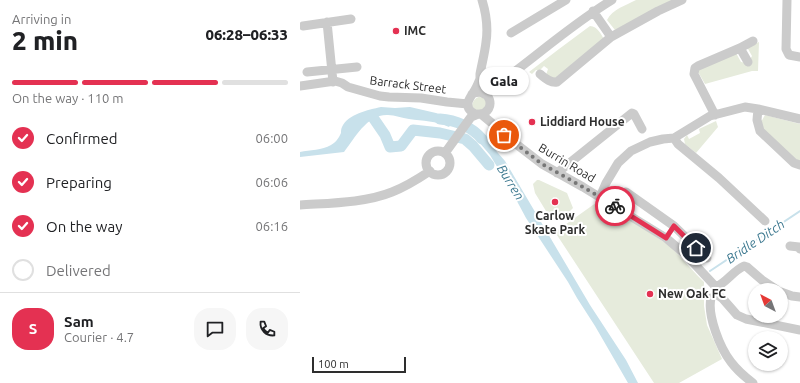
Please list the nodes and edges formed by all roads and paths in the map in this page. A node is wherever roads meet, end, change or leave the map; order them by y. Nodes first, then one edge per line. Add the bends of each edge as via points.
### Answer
1 (482, 0) edge
2 (566, 0) edge
3 (612, 0) edge
4 (682, 0) edge
5 (787, 0) edge
6 (593, 12) junction
7 (351, 19) dead end
8 (327, 22) junction
9 (303, 26) dead end
10 (511, 33) dead end
11 (611, 37) junction
12 (753, 41) dead end
13 (740, 48) junction
14 (800, 57) edge
15 (748, 62) dead end
16 (357, 67) dead end
17 (332, 69) junction
18 (307, 72) dead end
19 (540, 74) dead end
20 (480, 79) junction
21 (333, 82) junction
22 (300, 86) edge
23 (472, 94) junction
24 (486, 98) junction
25 (758, 109) junction
26 (473, 112) junction
27 (715, 115) junction
28 (800, 119) edge
29 (493, 124) junction
30 (642, 129) dead end
31 (674, 138) junction
32 (446, 151) junction
33 (800, 165) edge
34 (430, 172) junction
35 (557, 173) junction
36 (626, 192) dead end
37 (600, 197) junction
38 (300, 205) edge
39 (765, 221) dead end
40 (674, 226) junction
41 (666, 238) junction
42 (790, 246) dead end
43 (800, 249) edge
44 (707, 258) dead end
45 (766, 283) edge
46 (716, 290) junction
47 (788, 295) edge
48 (800, 297) edge
49 (800, 330) edge
50 (753, 383) edge

1 - 20 street via 486,40
2 - 10 street
3 - 6 street
4 - 11 street
5 - 14 street via 786,49 789,55
6 - 11 street
6 - 24 street via 501,82
7 - 8 street
8 - 9 street
8 - 17 street
11 - 19 street via 557,82 550,81
12 - 13 street
13 - 15 street
13 - 27 street via 695,68 694,74
16 - 17 street
17 - 18 street
17 - 21 street
20 - 23 street
20 - 24 street
21 - 22 street, Barrack Street
21 - 26 street, Barrack Street via 380,96 447,102
23 - 24 street via 479,92
23 - 26 street via 468,100
24 - 26 street via 485,113
24 - 29 street
25 - 27 street via 745,107
25 - 28 street
25 - 33 street via 760,131 794,163
26 - 29 street, Burrin Road
26 - 32 street
27 - 31 street
29 - 35 street, Burrin Road
30 - 35 street via 632,113
31 - 37 street via 650,142 631,151 618,164
31 - 39 street
32 - 34 street via 434,152 428,157 426,165
32 - 34 street via 450,162 448,170 440,175
34 - 38 street via 377,197
35 - 37 street, Burrin Road
36 - 40 street
37 - 41 street, Burrin Road
40 - 41 street
40 - 44 street
41 - 46 street, Burrin Road via 686,255
42 - 43 street
45 - 46 street via 744,266
46 - 49 street via 737,315 746,320
46 - 50 street, Burrin Road via 710,309 719,340 738,370
47 - 48 street

